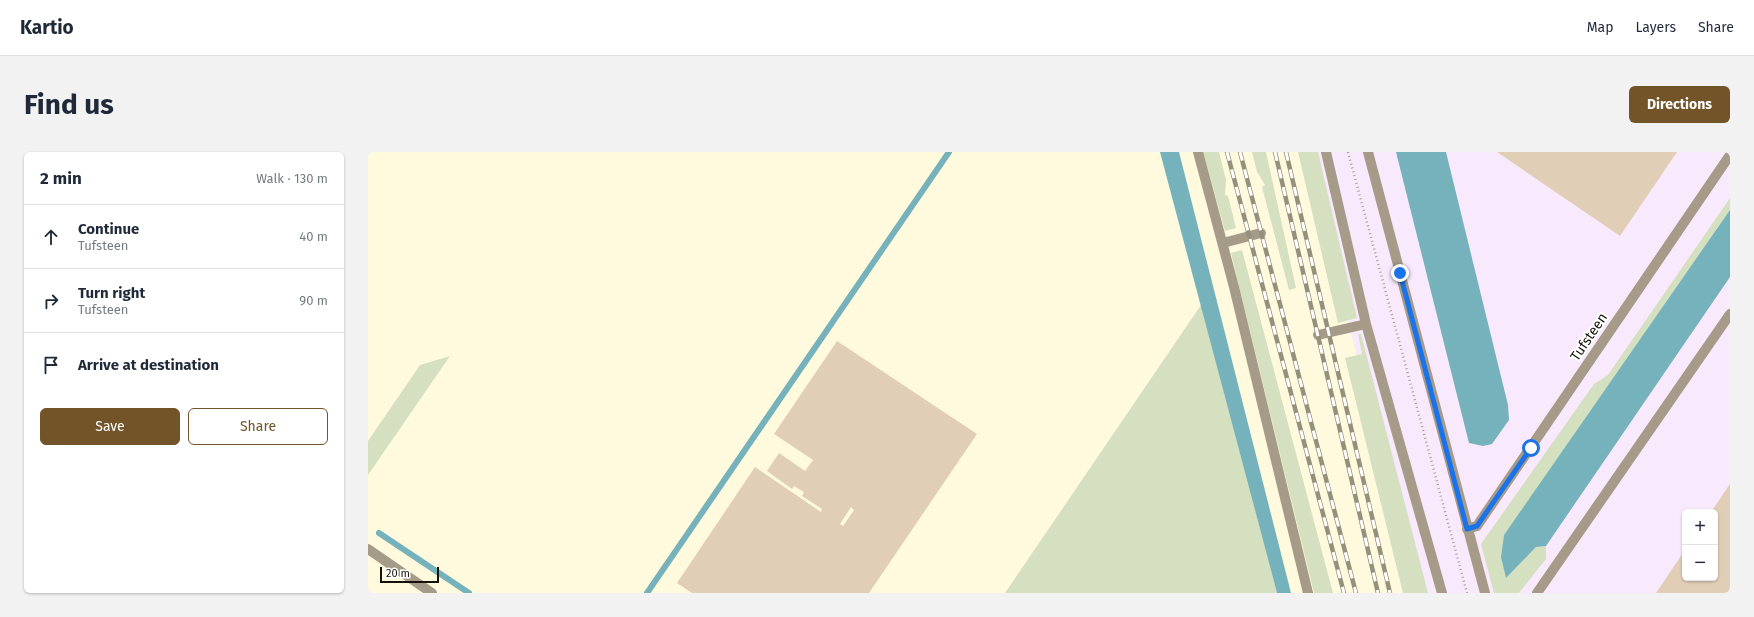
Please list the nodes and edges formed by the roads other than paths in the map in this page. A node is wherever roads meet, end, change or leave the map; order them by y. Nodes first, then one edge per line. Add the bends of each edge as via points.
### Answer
1 (1198, 152) edge
2 (1335, 152) edge
3 (1368, 152) edge
4 (1730, 155) edge
5 (1327, 156) edge
6 (1261, 234) dead end
7 (1223, 243) junction
8 (1730, 314) edge
9 (1366, 324) junction
10 (1318, 335) dead end
11 (1467, 529) junction
12 (368, 549) edge
13 (432, 593) edge
14 (1308, 593) edge
15 (1442, 593) edge
16 (1485, 593) edge
17 (1536, 593) edge

1 - 7 street
2 - 5 street
3 - 11 street
4 - 11 street, Tufsteen via 1477,526
5 - 9 street
6 - 7 street
7 - 14 street
8 - 17 street
9 - 10 street
9 - 15 street
11 - 16 street
12 - 13 street

